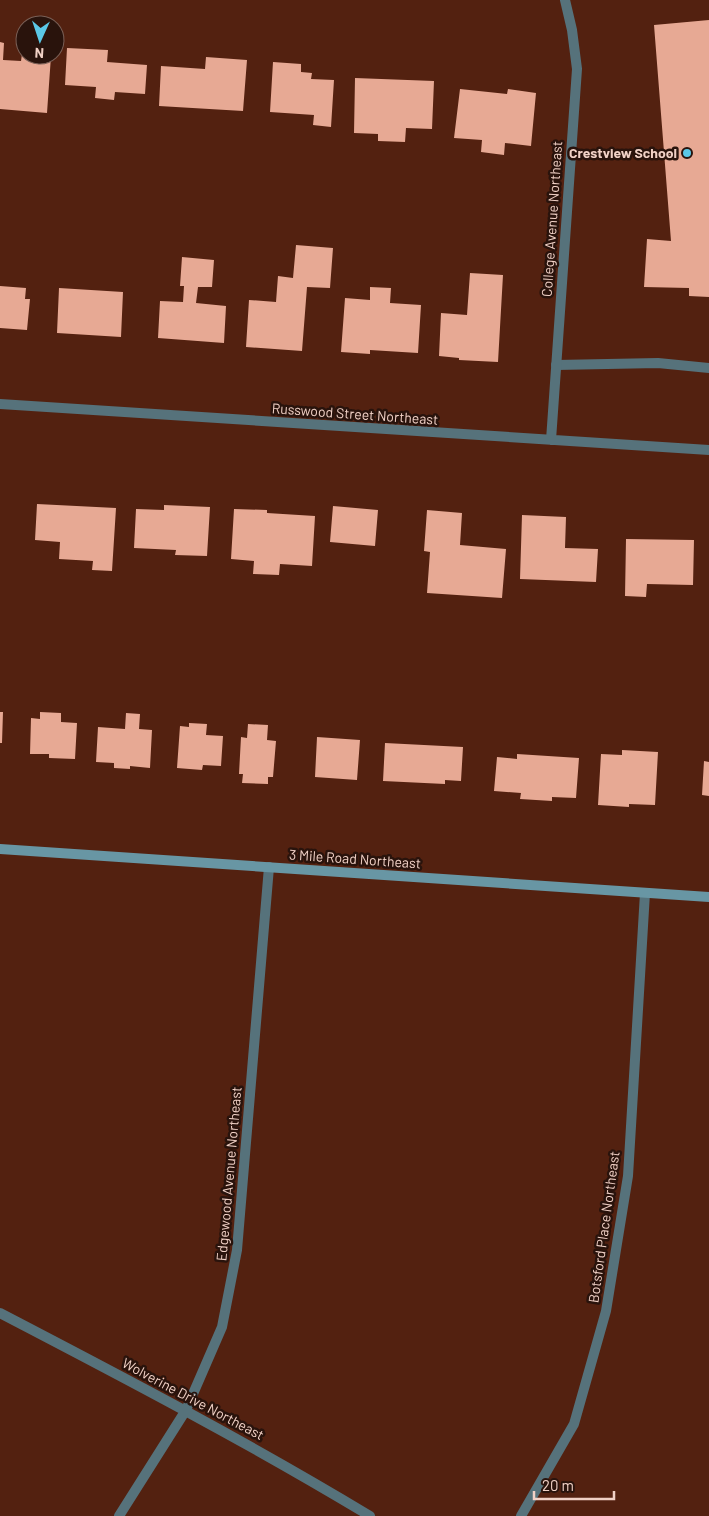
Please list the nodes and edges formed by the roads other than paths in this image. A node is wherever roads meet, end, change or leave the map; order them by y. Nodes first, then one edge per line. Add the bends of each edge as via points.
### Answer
1 (565, 0) edge
2 (556, 365) junction
3 (709, 368) edge
4 (0, 404) edge
5 (551, 440) junction
6 (709, 450) edge
7 (0, 849) edge
8 (269, 867) junction
9 (645, 893) junction
10 (709, 897) edge
11 (0, 1313) edge
12 (186, 1410) junction
13 (120, 1516) edge
14 (370, 1516) edge
15 (521, 1516) edge

1 - 2 street, College Avenue Northeast via 577,69
2 - 3 street via 658,364
2 - 5 street, College Avenue Northeast
4 - 5 street, Russwood Street Northeast
5 - 6 street, Russwood Street Northeast
7 - 8 main road, 3 Mile Road Northeast
8 - 9 main road, 3 Mile Road Northeast
8 - 12 street, Edgewood Avenue Northeast via 237,1250 222,1327
9 - 10 main road, 3 Mile Road Northeast
9 - 15 street, Botsford Place Northeast via 628,1176 606,1310 574,1424
11 - 12 street, Wolverine Drive Northeast
12 - 13 street, Edgewood Avenue Northeast
12 - 14 street, Wolverine Drive Northeast

